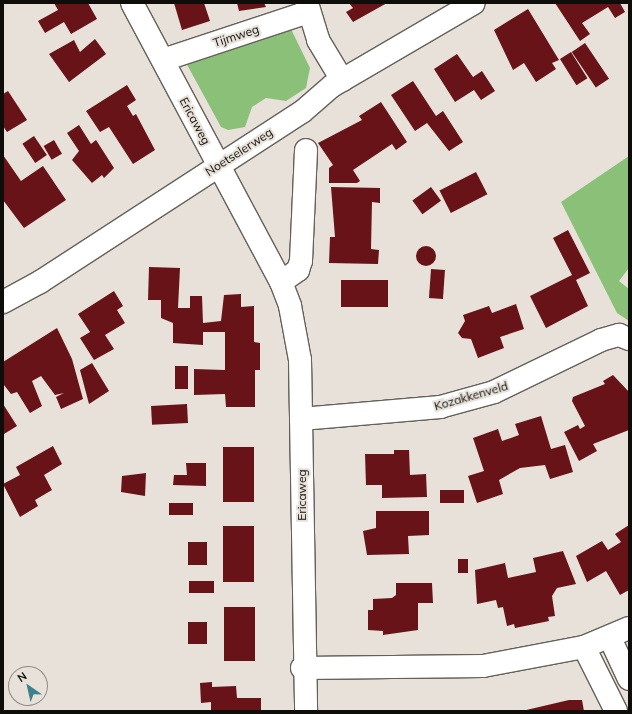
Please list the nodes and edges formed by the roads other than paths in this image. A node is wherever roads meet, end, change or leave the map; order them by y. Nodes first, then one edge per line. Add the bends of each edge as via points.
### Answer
1 (132, 3) edge
2 (474, 3) edge
3 (308, 8) edge
4 (163, 60) junction
5 (342, 80) junction
6 (306, 150) dead end
7 (219, 165) junction
8 (281, 282) junction
9 (3, 302) edge
10 (629, 339) edge
11 (301, 419) junction
12 (629, 628) edge
13 (610, 638) junction
14 (584, 647) junction
15 (302, 668) junction
16 (629, 679) edge
17 (306, 711) edge
18 (616, 711) edge

1 - 4 street, Ericaweg
2 - 5 street, Noetselerweg
3 - 4 street, Tijmweg
3 - 5 street via 318,40
4 - 7 street, Ericaweg
5 - 7 street, Noetselerweg via 302,112
6 - 8 street via 301,262 298,270
7 - 8 street, Ericaweg
7 - 9 street, Noetselerweg via 40,282
8 - 11 street, Ericaweg via 296,333
10 - 11 street, Kozakkenveld via 619,335 601,340 494,392 440,407
11 - 15 street, Ericaweg
12 - 13 street
13 - 14 street
13 - 16 street
14 - 15 street via 483,666
14 - 18 street
15 - 17 street, Ericaweg

